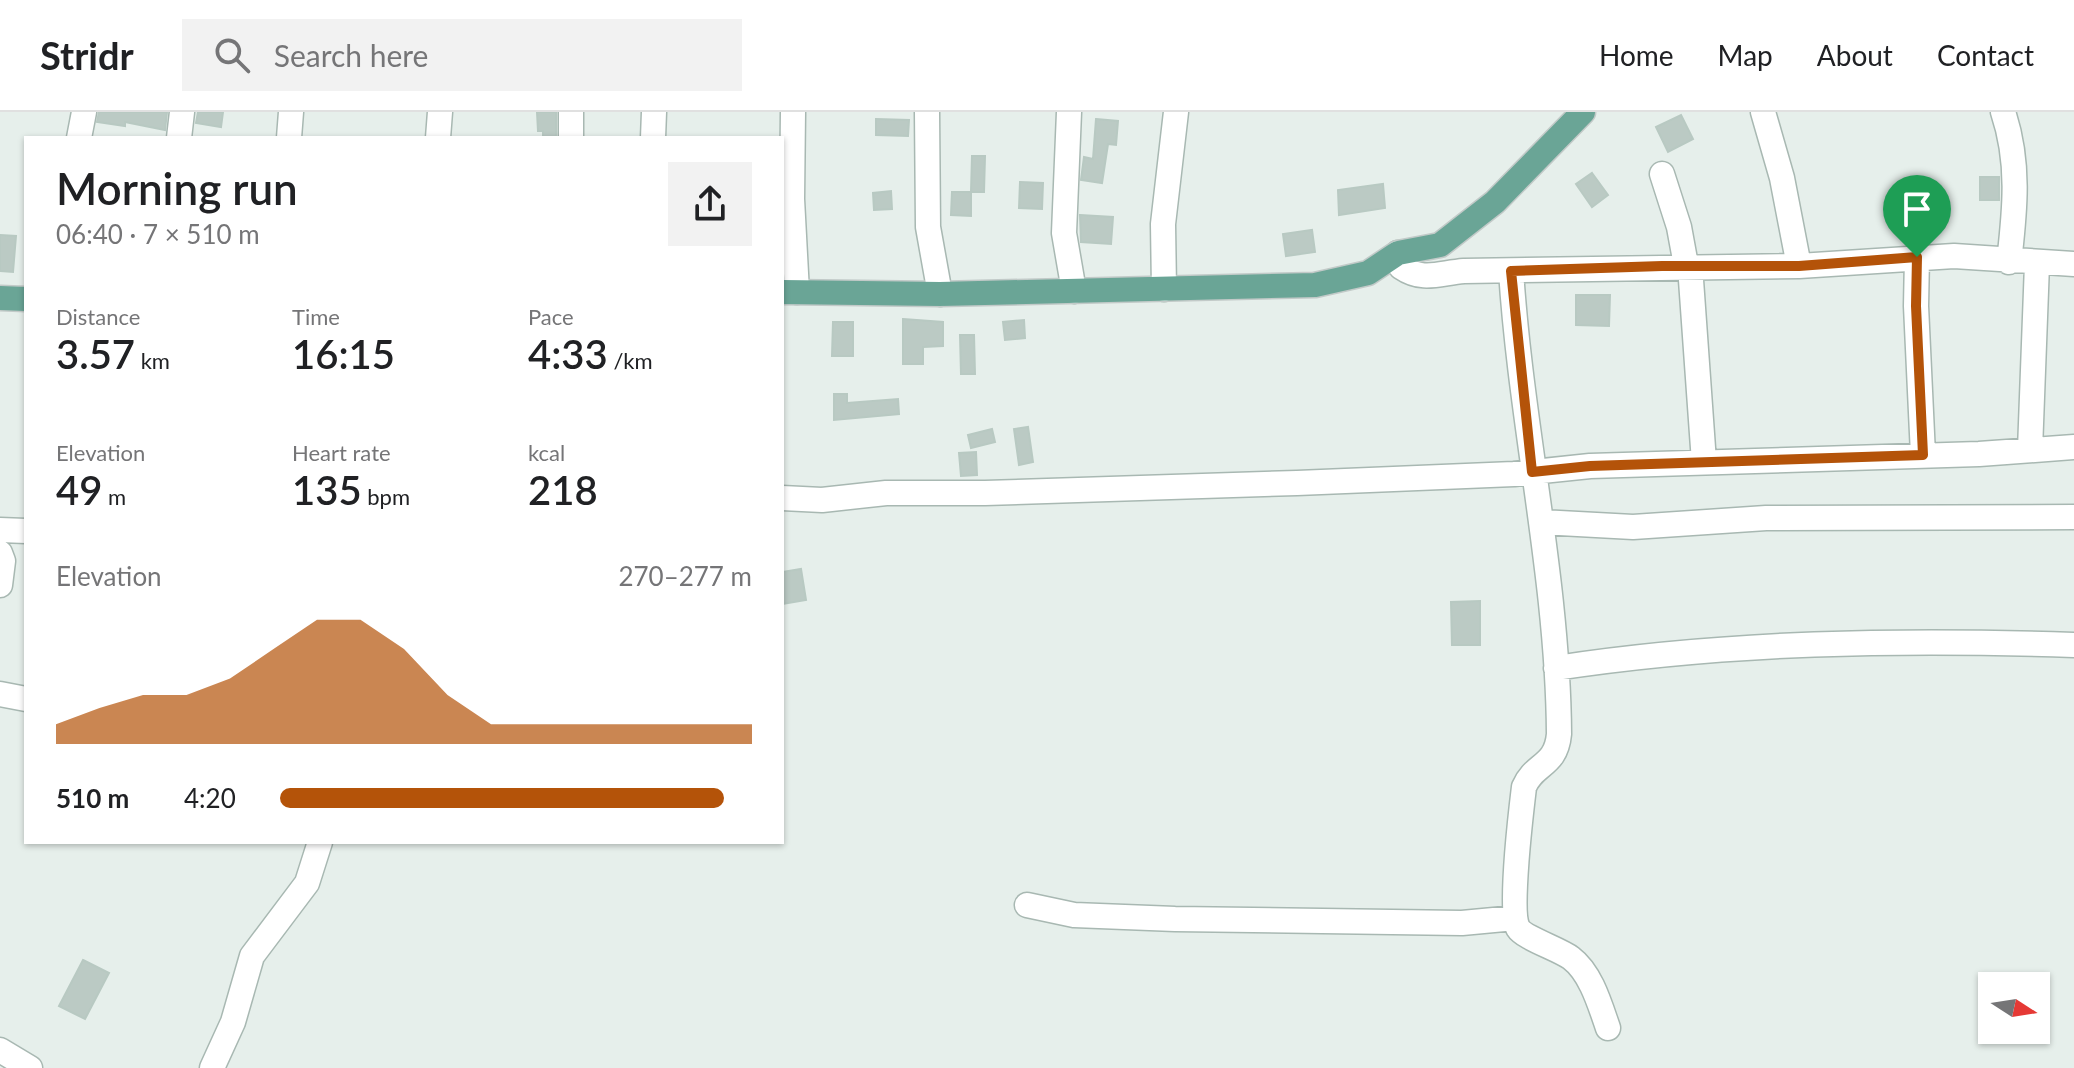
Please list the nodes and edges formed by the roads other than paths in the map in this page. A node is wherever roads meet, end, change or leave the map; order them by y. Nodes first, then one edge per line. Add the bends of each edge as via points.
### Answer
1 (84, 112) edge
2 (182, 112) edge
3 (291, 112) edge
4 (440, 112) edge
5 (571, 112) edge
6 (654, 112) edge
7 (793, 112) edge
8 (927, 112) edge
9 (1069, 112) edge
10 (1176, 112) edge
11 (1583, 112) edge
12 (1763, 112) edge
13 (2003, 112) edge
14 (79, 136) edge
15 (179, 136) edge
16 (289, 136) edge
17 (438, 136) edge
18 (571, 136) edge
19 (653, 136) edge
20 (1662, 174) dead end
21 (1398, 253) junction
22 (1917, 257) junction
23 (2009, 262) junction
24 (2037, 264) junction
25 (2074, 264) edge
26 (1690, 266) junction
27 (1799, 266) junction
28 (1511, 271) junction
29 (1164, 289) junction
30 (1074, 291) junction
31 (790, 292) edge
32 (940, 294) junction
33 (0, 298) edge
34 (24, 299) edge
35 (2074, 447) edge
36 (2030, 450) junction
37 (1923, 455) junction
38 (1704, 462) junction
39 (1532, 472) junction
40 (784, 498) edge
41 (2074, 517) edge
42 (1541, 522) junction
43 (0, 530) edge
44 (24, 531) edge
45 (0, 553) edge
46 (0, 585) edge
47 (2074, 645) edge
48 (1556, 668) junction
49 (0, 694) edge
50 (24, 699) edge
51 (319, 844) edge
52 (1027, 905) dead end
53 (1515, 918) junction
54 (1608, 1028) dead end
55 (0, 1050) edge
56 (30, 1068) edge
57 (212, 1068) edge

1 - 14 street
2 - 15 street
3 - 16 street
4 - 17 street
5 - 18 street
6 - 19 street
7 - 31 street
8 - 32 street via 928,227
9 - 30 street via 1064,233
10 - 29 street via 1163,224
11 - 21 main road via 1495,202 1440,245
12 - 27 street
13 - 23 street via 2016,184
20 - 26 street
21 - 28 street via 1401,267 1413,276
21 - 29 main road via 1368,273 1315,285
22 - 23 street
22 - 27 street
22 - 37 street
23 - 24 street
24 - 25 street
24 - 36 street
26 - 27 street
26 - 28 street
26 - 38 street
28 - 39 street
29 - 30 main road
30 - 32 main road
31 - 32 main road
33 - 34 main road
35 - 36 street
36 - 37 street
37 - 38 street
38 - 39 street
39 - 40 street
39 - 42 street
41 - 42 street via 1766,518 1633,527
42 - 48 street
43 - 44 street
45 - 46 street
47 - 48 street via 1971,641 1765,647
48 - 53 street via 1558,744 1550,762 1524,787
49 - 50 street
51 - 57 street via 307,883 252,956 233,1022
52 - 53 street via 1074,915 1175,919 1462,923
53 - 54 street via 1522,933 1575,961
55 - 56 street

